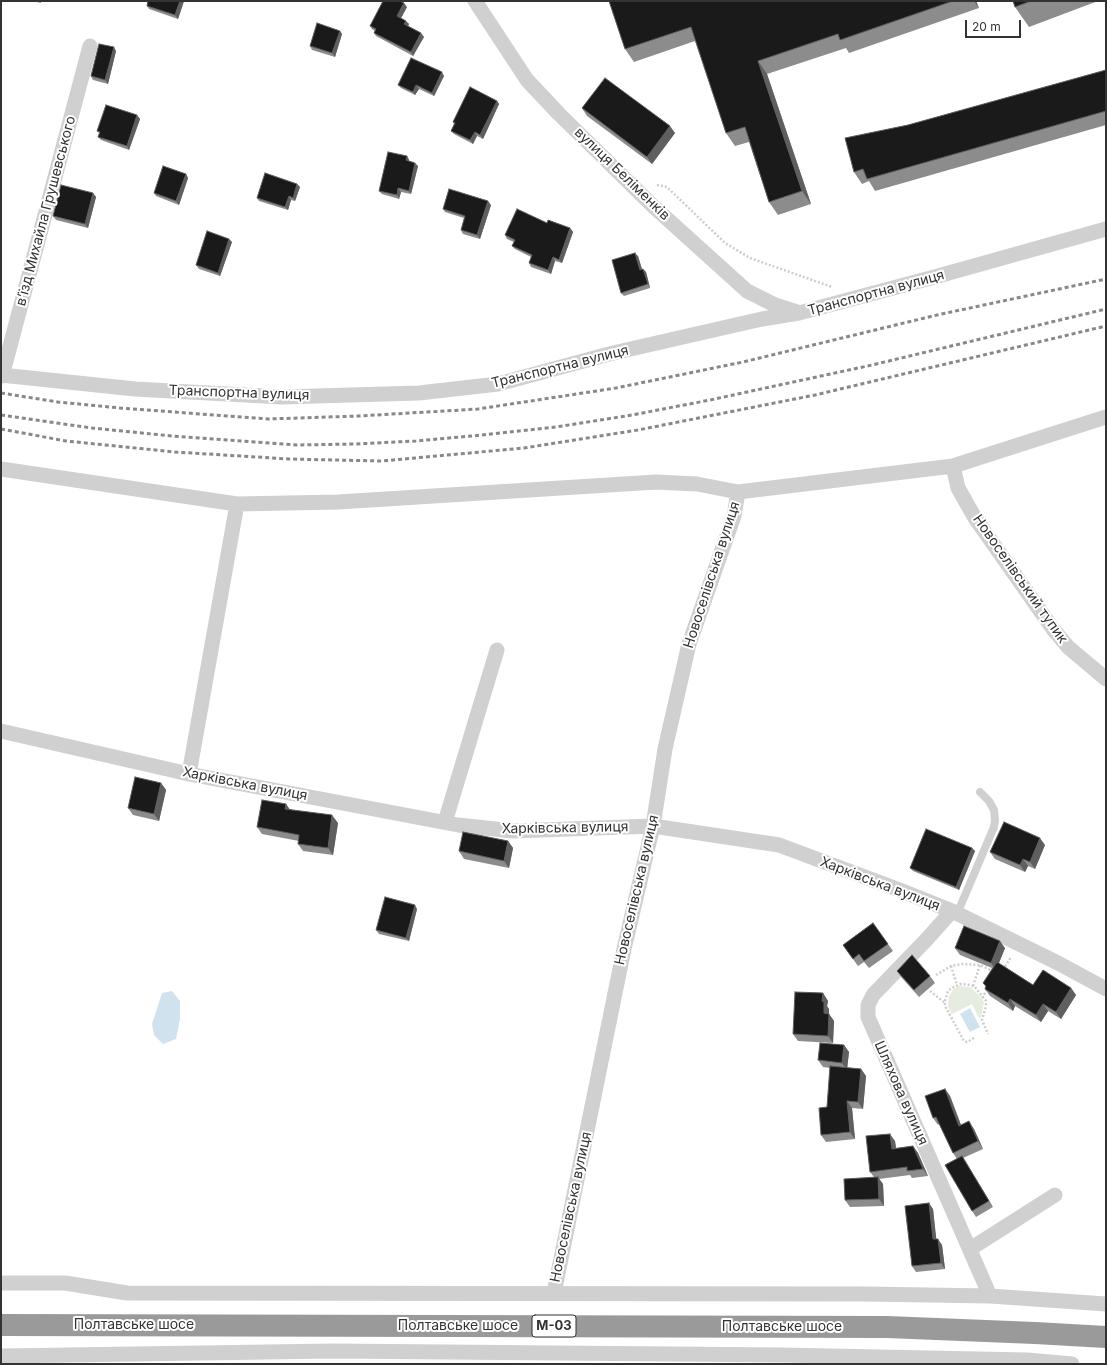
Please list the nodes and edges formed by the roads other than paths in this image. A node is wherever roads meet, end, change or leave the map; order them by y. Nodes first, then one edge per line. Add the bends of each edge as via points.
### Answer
1 (475, 1) edge
2 (90, 46) dead end
3 (1106, 229) edge
4 (799, 313) junction
5 (2, 375) edge
6 (1106, 417) edge
7 (953, 466) junction
8 (1, 469) edge
9 (738, 492) junction
10 (237, 504) junction
11 (497, 650) dead end
12 (1106, 679) edge
13 (1, 731) edge
14 (189, 774) junction
15 (980, 792) dead end
16 (445, 822) junction
17 (653, 826) junction
18 (955, 913) junction
19 (1106, 990) edge
20 (1055, 1195) dead end
21 (970, 1249) junction
22 (1, 1284) edge
23 (554, 1293) junction
24 (990, 1296) junction
25 (1106, 1304) edge
26 (1, 1325) edge
27 (1106, 1337) edge
28 (1, 1356) edge
29 (90, 1359) edge
30 (784, 1360) edge
31 (1028, 1362) edge
32 (1072, 1364) edge

1 - 4 street, вулиця Беліменків via 527,80 558,114 654,207 747,291
2 - 5 street, в’їзд Михайла Грушевського
3 - 4 street, Транспортна вулиця
4 - 5 street, Транспортна вулиця via 613,353 498,384 419,393 282,397 135,389
6 - 7 street
7 - 9 street
7 - 12 street, Новоселівський тупик via 958,488 975,518 1053,630 1068,647
8 - 10 street
9 - 10 street via 697,484 656,482 338,502
9 - 17 street, Новоселівська вулиця via 734,516 689,644 665,749
10 - 14 street
11 - 16 street
13 - 14 street, Харківська вулиця
14 - 16 street, Харківська вулиця
15 - 18 lane via 994,810 994,827
16 - 17 street, Харківська вулиця via 513,831
17 - 18 street, Харківська вулиця via 779,845
17 - 23 street, Новоселівська вулиця via 624,949
18 - 19 street, Харківська вулиця via 1058,963
18 - 21 street, Шляхова вулиця via 873,995 868,1011 870,1022
20 - 21 street
21 - 24 street, Шляхова вулиця
22 - 23 street via 65,1283 127,1292
23 - 24 street
24 - 25 street
26 - 27 highway, Полтавське шосе / М-03 via 879,1327
28 - 29 street
29 - 30 street via 333,1351
30 - 31 street
31 - 32 street

